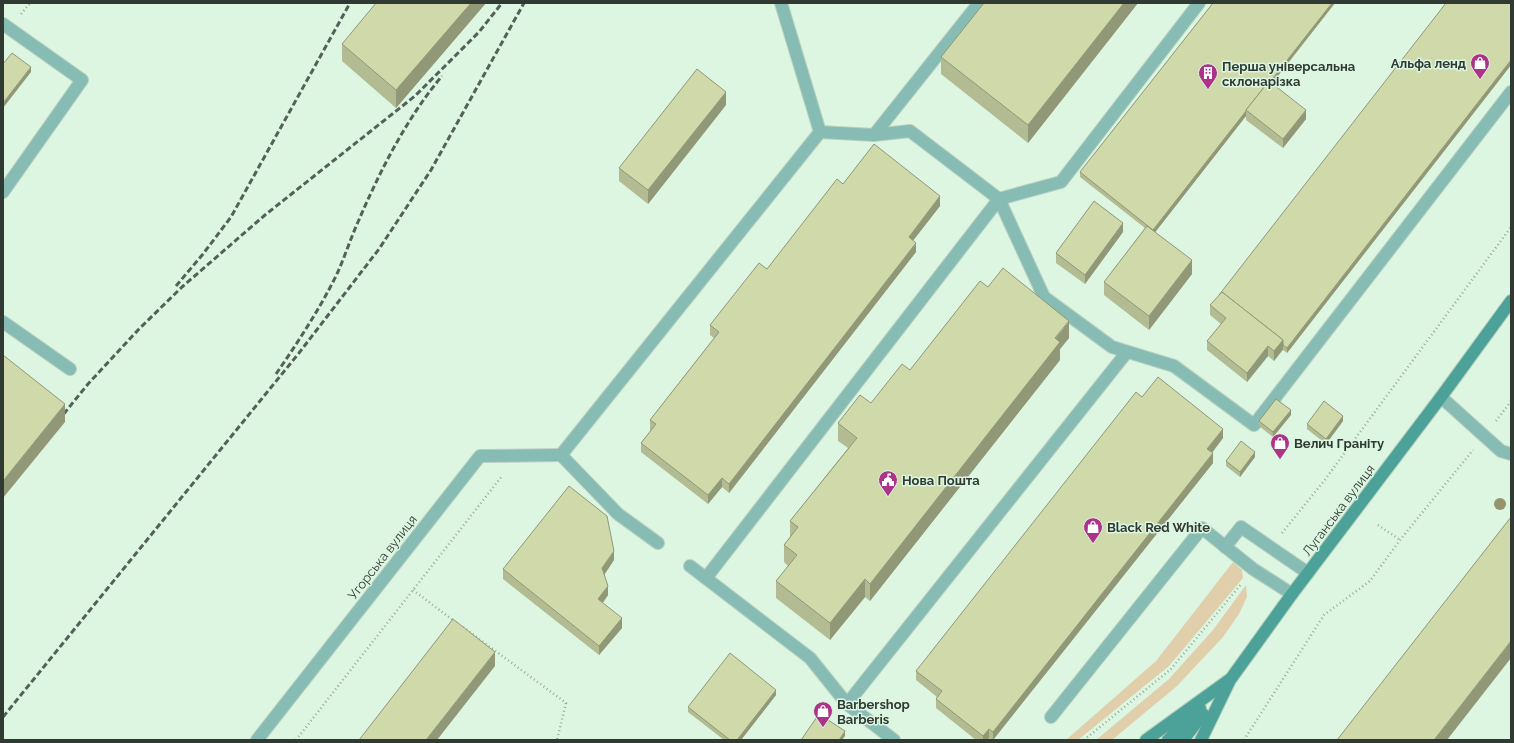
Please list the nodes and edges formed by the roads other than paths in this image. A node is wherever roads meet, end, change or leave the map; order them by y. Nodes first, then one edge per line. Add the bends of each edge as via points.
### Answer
1 (781, 3) edge
2 (979, 3) edge
3 (1199, 3) edge
4 (3, 24) edge
5 (1511, 92) edge
6 (820, 132) junction
7 (874, 135) junction
8 (3, 192) edge
9 (999, 199) junction
10 (1511, 301) edge
11 (3, 322) edge
12 (1127, 352) junction
13 (70, 369) dead end
14 (1441, 398) junction
15 (1511, 454) edge
16 (561, 455) junction
17 (658, 544) dead end
18 (1225, 546) junction
19 (690, 566) dead end
20 (1308, 572) junction
21 (706, 578) junction
22 (1292, 594) junction
23 (1230, 680) junction
24 (847, 704) junction
25 (1051, 717) dead end
26 (256, 740) edge
27 (894, 740) edge
28 (1146, 740) edge
29 (1168, 740) edge
30 (1183, 740) edge
31 (1201, 740) edge

1 - 6 street
2 - 7 street
3 - 9 street via 1061,182
4 - 8 street via 82,80
5 - 12 street via 1254,425 1174,366
6 - 7 street
6 - 16 street
7 - 9 street via 910,131
9 - 12 street via 1044,297 1112,347
9 - 21 street
10 - 14 main road, Луганська вулиця
11 - 13 street
12 - 24 street
14 - 15 street via 1501,451
14 - 20 main road, Луганська вулиця
16 - 17 street via 618,514
16 - 26 street, Угорська вулиця via 480,456
18 - 20 street via 1241,527
18 - 22 street via 1253,569
18 - 25 street via 1202,528
19 - 21 street
20 - 22 main road, Луганська вулиця
21 - 24 street via 810,658
22 - 23 main road, Луганська вулиця
23 - 28 main road, Луганська вулиця
23 - 29 main road
23 - 30 main road
23 - 31 main road, Луганська вулиця
24 - 27 street

